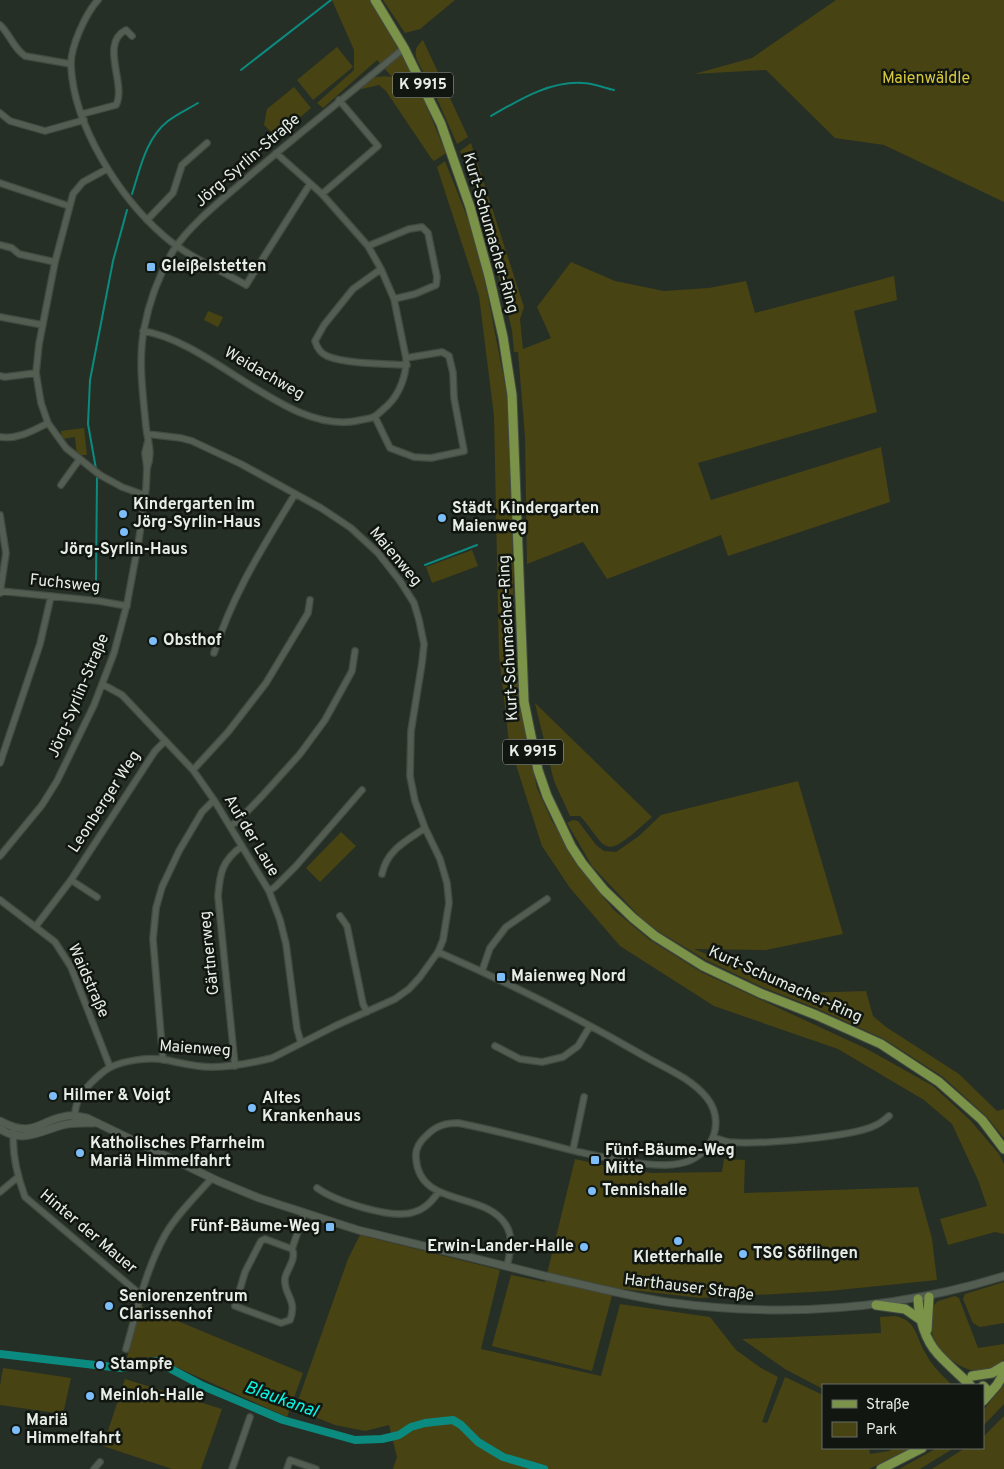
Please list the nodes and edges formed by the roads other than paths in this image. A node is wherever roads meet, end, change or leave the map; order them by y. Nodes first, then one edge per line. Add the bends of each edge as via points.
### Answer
1 (98, 0) edge
2 (375, 0) edge
3 (2, 29) edge
4 (132, 36) dead end
5 (404, 48) junction
6 (71, 64) junction
7 (339, 100) junction
8 (0, 113) edge
9 (83, 117) junction
10 (207, 143) dead end
11 (276, 153) junction
12 (107, 169) junction
13 (0, 183) edge
14 (310, 184) junction
15 (322, 194) junction
16 (69, 206) junction
17 (147, 220) junction
18 (0, 245) edge
19 (177, 246) junction
20 (368, 246) junction
21 (55, 262) junction
22 (381, 269) junction
23 (394, 299) junction
24 (0, 317) edge
25 (43, 325) junction
26 (143, 331) junction
27 (406, 358) junction
28 (407, 366) junction
29 (36, 373) junction
30 (0, 376) edge
31 (375, 417) junction
32 (48, 424) junction
33 (0, 437) edge
34 (148, 437) junction
35 (79, 460) junction
36 (61, 485) dead end
37 (295, 494) junction
38 (144, 495) junction
39 (0, 515) edge
40 (0, 592) edge
41 (52, 596) junction
42 (310, 600) dead end
43 (127, 606) junction
44 (355, 651) dead end
45 (214, 652) dead end
46 (102, 684) junction
47 (165, 741) junction
48 (0, 763) edge
49 (193, 770) junction
50 (362, 790) dead end
51 (214, 800) junction
52 (230, 826) junction
53 (425, 828) junction
54 (242, 846) junction
55 (0, 856) edge
56 (382, 874) dead end
57 (71, 880) junction
58 (269, 891) junction
59 (97, 897) dead end
60 (547, 899) dead end
61 (0, 900) edge
62 (340, 916) dead end
63 (36, 926) junction
64 (438, 952) junction
65 (482, 971) junction
66 (367, 1012) junction
67 (590, 1026) junction
68 (301, 1043) junction
69 (496, 1046) dead end
70 (163, 1060) junction
71 (235, 1066) junction
72 (110, 1067) junction
73 (584, 1098) dead end
74 (889, 1116) dead end
75 (75, 1119) junction
76 (0, 1121) edge
77 (0, 1129) edge
78 (14, 1132) junction
79 (714, 1138) junction
80 (1004, 1149) edge
81 (573, 1150) junction
82 (18, 1177) junction
83 (212, 1178) junction
84 (317, 1188) dead end
85 (0, 1192) edge
86 (438, 1193) junction
87 (304, 1213) junction
88 (292, 1248) junction
89 (507, 1266) junction
90 (1004, 1276) edge
91 (141, 1294) junction
92 (929, 1297) junction
93 (918, 1299) junction
94 (876, 1305) junction
95 (921, 1320) junction
96 (928, 1335) junction
97 (126, 1349) dead end
98 (1004, 1366) edge
99 (1004, 1373) edge
100 (971, 1381) edge
101 (984, 1388) edge
102 (990, 1393) junction
103 (984, 1399) edge
104 (250, 1417) dead end
105 (920, 1449) edge
106 (100, 1462) dead end
107 (94, 1469) edge
108 (232, 1469) edge
109 (287, 1469) edge
110 (316, 1469) edge
111 (881, 1469) edge

1 - 6 street via 82,27
2 - 5 main road, Kurt-Schumacher-Ring / K 9915
3 - 6 street via 25,56
4 - 9 street via 126,30 120,33 115,44 119,98 116,105
5 - 7 street, Jörg-Syrlin-Straße
5 - 80 main road, Kurt-Schumacher-Ring / K 9915 via 442,124 458,170 487,268 503,337 512,395 524,702 538,770 571,846 604,890 654,936 704,966 760,993 882,1044 939,1082 982,1120
6 - 9 street
7 - 11 street, Jörg-Syrlin-Straße
7 - 15 street via 378,146
8 - 9 street via 10,122 45,131
9 - 12 street
10 - 17 street via 182,165 173,193
11 - 14 street
11 - 19 street, Jörg-Syrlin-Straße via 213,208
12 - 16 street via 77,188
12 - 17 street
13 - 16 street
14 - 15 street
14 - 19 street via 246,285
15 - 20 street
16 - 21 street
17 - 19 street
18 - 21 street via 19,254
19 - 26 street, Jörg-Syrlin-Straße via 158,281
20 - 22 street
20 - 23 street via 409,229 422,227 428,233 436,285
21 - 25 street
22 - 23 street
22 - 28 street via 353,289 315,341 318,350 326,356
23 - 27 street
24 - 25 street
25 - 29 street
26 - 31 street, Weidachweg via 169,338 286,406 324,421 350,423
26 - 34 street, Jörg-Syrlin-Straße via 142,378
27 - 28 street
27 - 31 street via 442,352 449,356 464,451 431,458 414,457 390,448
28 - 31 street via 392,401
29 - 30 street
29 - 32 street
32 - 33 street via 8,438
32 - 35 street
34 - 37 street, Maienweg via 192,440
34 - 38 street, Jörg-Syrlin-Straße
35 - 36 street
35 - 38 street via 122,487
37 - 45 street via 245,576
37 - 53 street, Maienweg via 321,508 365,540 414,603 424,644 411,731 410,776
38 - 43 street, Jörg-Syrlin-Straße
39 - 40 street via 6,553
40 - 41 street, Fuchsweg
41 - 43 street, Fuchsweg
41 - 48 street via 40,644
42 - 49 street via 308,613 266,683
43 - 46 street, Jörg-Syrlin-Straße
44 - 52 street via 352,671 325,720 300,754 238,822
46 - 47 street, Auf der Laue via 122,694
46 - 55 street, Jörg-Syrlin-Straße via 57,781 42,805
47 - 49 street, Auf der Laue
47 - 57 street, Leonberger Weg
49 - 51 street, Auf der Laue
50 - 58 street via 296,866
51 - 52 street, Auf der Laue
51 - 70 street via 202,812 179,851 156,908 153,939
52 - 54 street, Auf der Laue
53 - 56 street via 396,848 388,857
53 - 64 street, Maienweg via 447,883 449,903
54 - 58 street, Auf der Laue
54 - 71 street, Gärtnerweg via 225,862 218,896
57 - 59 street
57 - 63 street, Leonberger Weg
58 - 68 street, Auf der Laue via 286,944
60 - 65 street via 506,927 490,948
61 - 63 street, Waidstraße
62 - 66 street via 347,926
63 - 72 street, Waidstraße via 55,942 65,956
64 - 65 street
64 - 66 street, Maienweg via 409,989
65 - 67 street
66 - 68 street, Maienweg
67 - 69 street via 570,1053 542,1062 520,1059
67 - 79 street via 698,1089 715,1113
68 - 71 street, Maienweg via 272,1058
70 - 71 street, Maienweg via 192,1066
70 - 72 street, Maienweg via 133,1061
72 - 75 street, Maienweg via 82,1092 76,1103
73 - 81 street
74 - 79 street via 876,1126 855,1132 811,1138 747,1143
75 - 78 street via 66,1116
75 - 83 street, Harthauser Straße via 87,1118
76 - 78 street
77 - 78 street
78 - 82 street, Hinter der Mauer
79 - 81 street via 700,1156 677,1164 640,1163
81 - 86 street via 458,1123 441,1125 424,1137 416,1154 420,1175
82 - 85 street
82 - 91 street, Hinter der Mauer via 25,1197
83 - 87 street, Harthauser Straße
83 - 91 street via 165,1236
84 - 86 street via 327,1195 367,1209 401,1213 422,1209
86 - 89 street via 488,1209 502,1221 511,1241
87 - 88 street
87 - 89 street, Harthauser Straße via 358,1230
88 - 88 street via 265,1239 260,1241 245,1272 235,1306 281,1323 290,1320 294,1306 285,1279 294,1255
89 - 94 street, Harthauser Straße via 618,1294 711,1307 794,1310
90 - 92 street, Harthauser Straße
91 - 97 street
92 - 93 street, Harthauser Straße
92 - 96 main road
93 - 94 street, Harthauser Straße
93 - 95 main road
94 - 95 main road via 905,1309
95 - 96 main road
96 - 100 main road via 938,1354
98 - 100 main road
99 - 102 main road
101 - 102 main road
102 - 103 main road
104 - 108 street
105 - 111 main road
106 - 107 street
109 - 110 street via 290,1460

